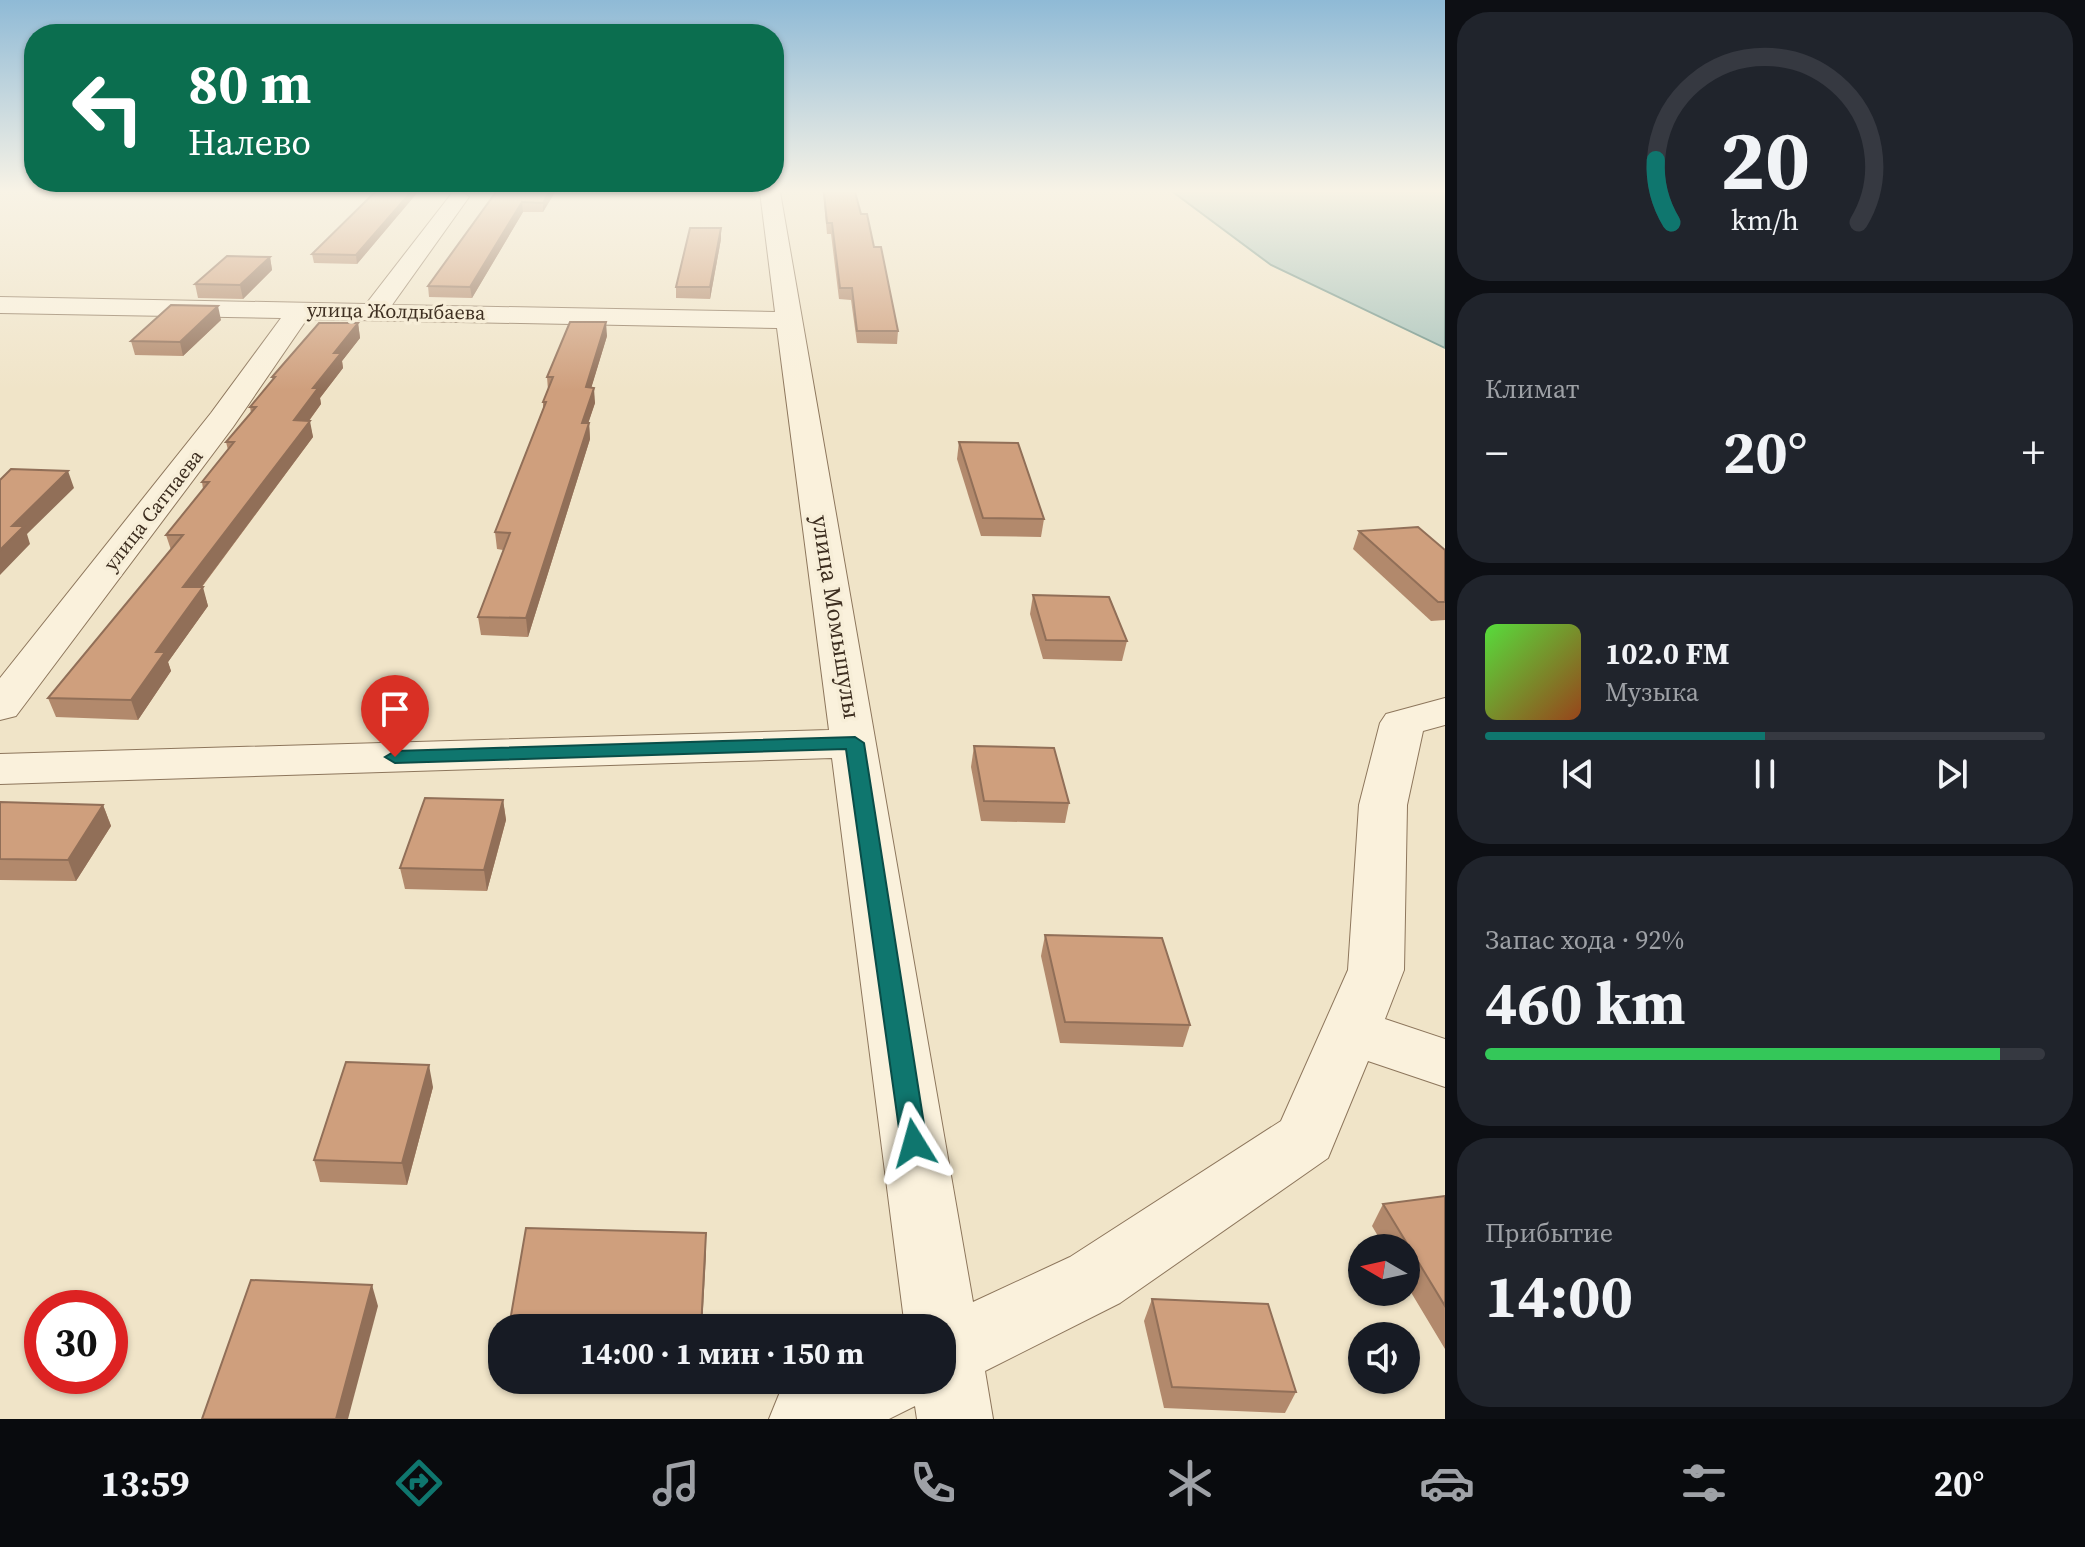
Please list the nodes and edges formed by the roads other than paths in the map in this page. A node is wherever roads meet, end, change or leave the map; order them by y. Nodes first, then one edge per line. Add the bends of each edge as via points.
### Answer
1 (413, 258) edge
2 (781, 258) edge
3 (0, 305) edge
4 (301, 309) junction
5 (374, 311) junction
6 (791, 320) junction
7 (0, 707) edge
8 (1445, 711) edge
9 (855, 743) junction
10 (0, 769) edge
11 (1350, 1031) junction
12 (1445, 1063) edge
13 (929, 1314) edge
14 (956, 1350) edge
15 (862, 1394) edge
16 (807, 1419) edge

1 - 5 street
2 - 6 street, улица Момышулы
3 - 4 street, улица Жолдыбаева
4 - 5 street, улица Жолдыбаева
4 - 7 street, улица Сатпаева
5 - 6 street, улица Жолдыбаева
6 - 9 street, улица Момышулы
8 - 11 street via 1402,723 1383,805 1376,970
9 - 10 street
9 - 13 street, улица Момышулы
11 - 12 street
11 - 14 street via 1305,1139 1095,1280
15 - 16 street

